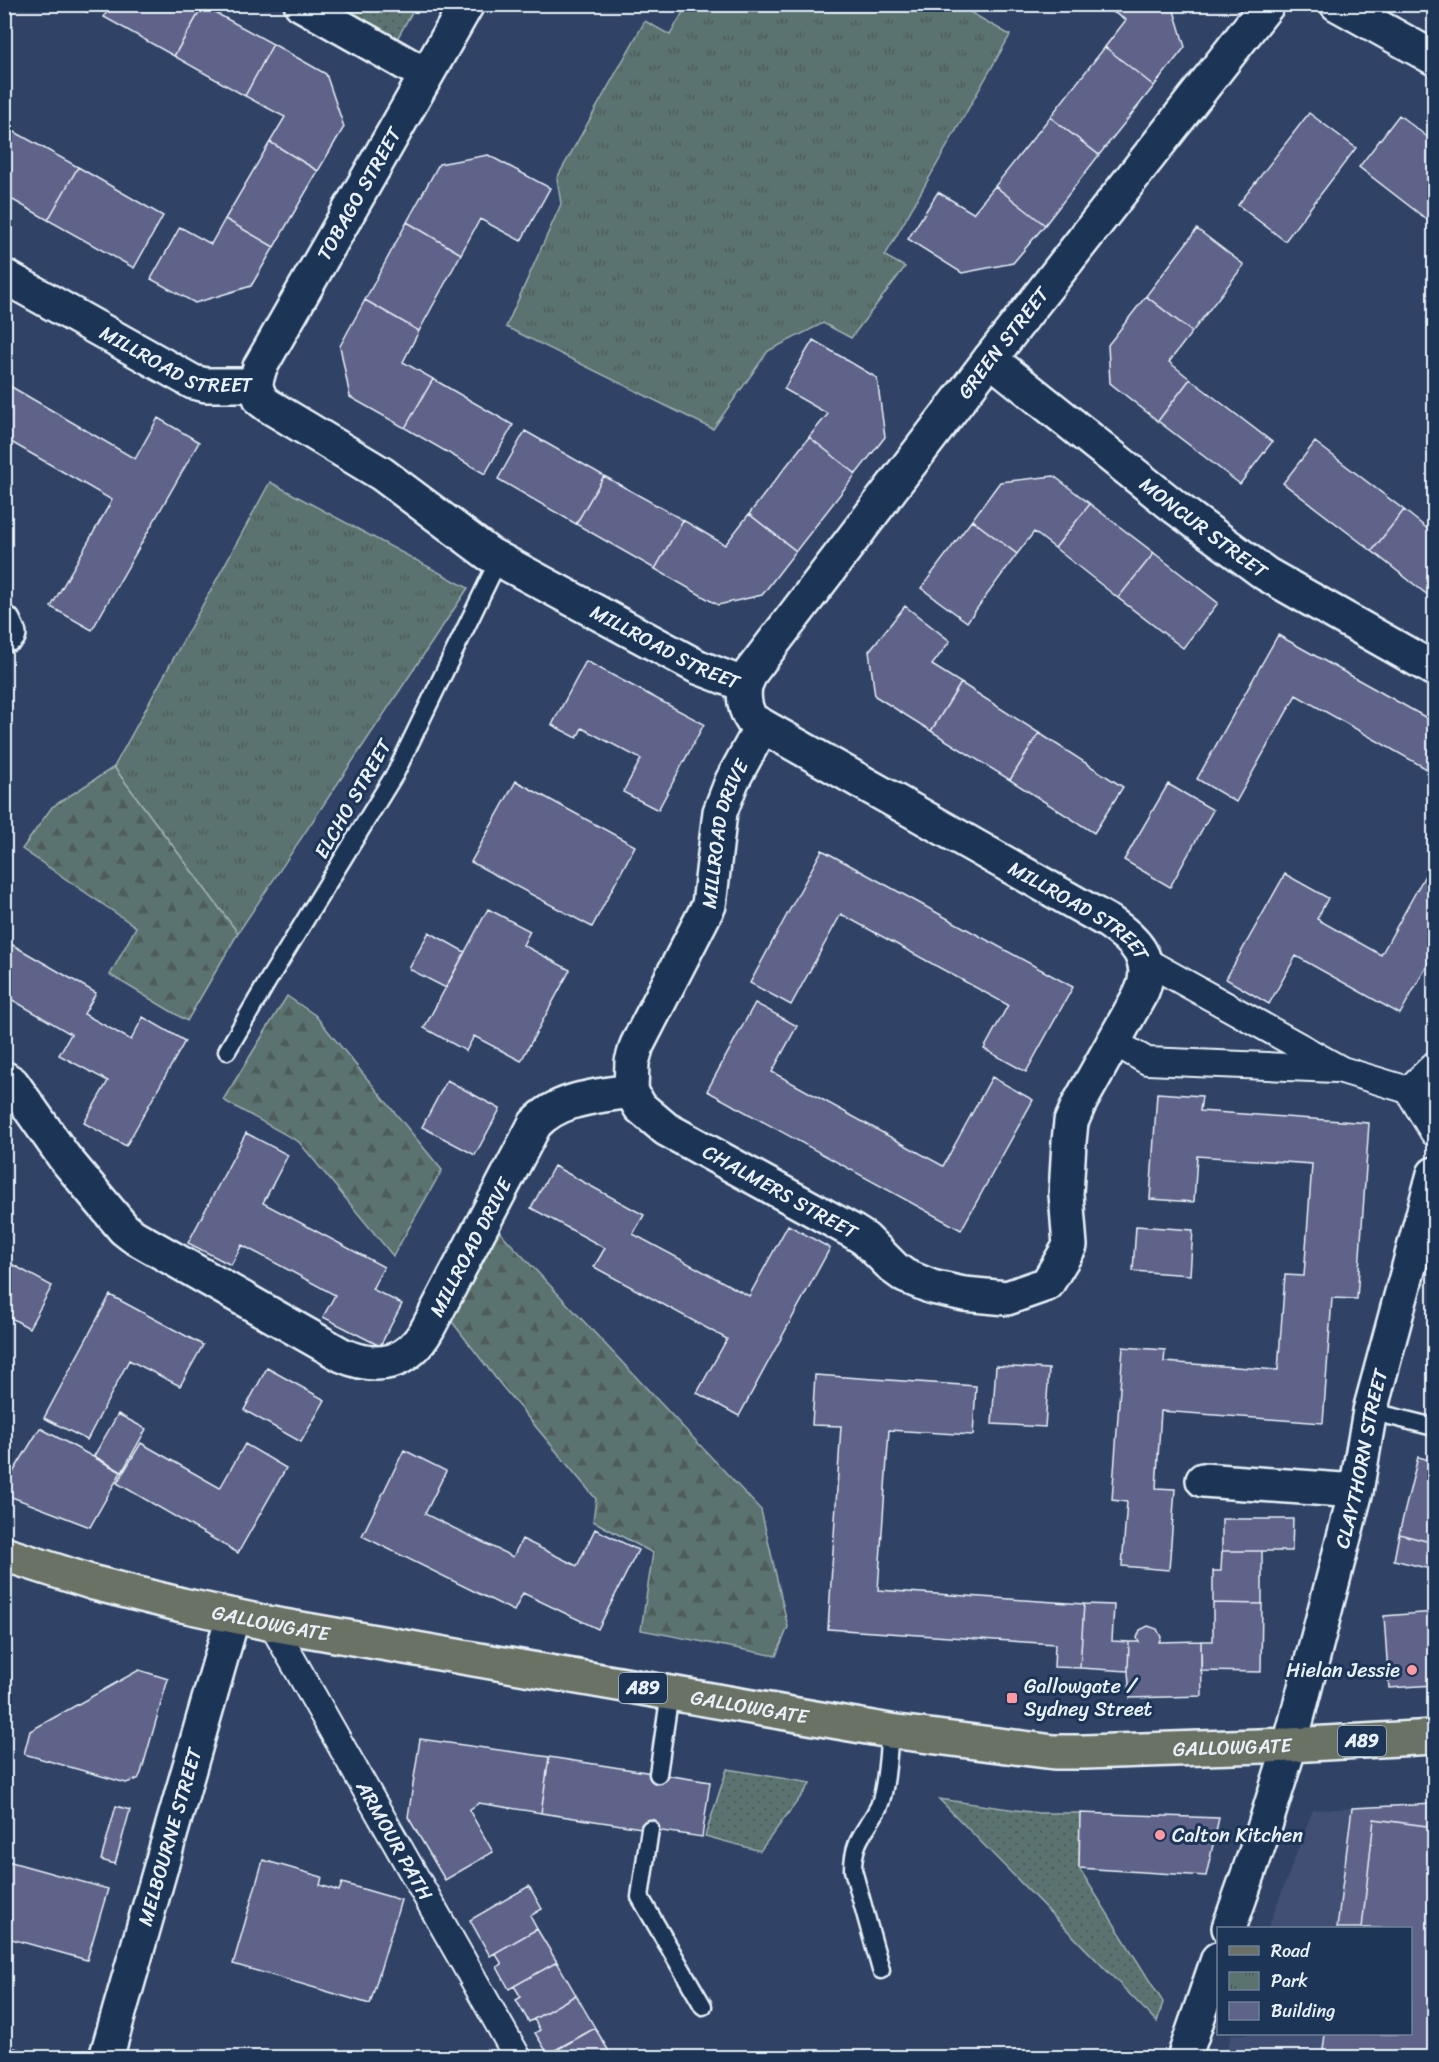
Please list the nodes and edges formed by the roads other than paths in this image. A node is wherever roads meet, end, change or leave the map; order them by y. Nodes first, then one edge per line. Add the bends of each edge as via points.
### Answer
1 (301, 4) edge
2 (467, 4) edge
3 (1268, 4) edge
4 (1337, 4) edge
5 (1434, 58) edge
6 (426, 75) junction
7 (6, 279) edge
8 (990, 359) junction
9 (255, 385) junction
10 (499, 559) junction
11 (1434, 669) edge
12 (745, 685) junction
13 (762, 726) junction
14 (1144, 960) junction
15 (1114, 1042) junction
16 (227, 1051) dead end
17 (1434, 1065) edge
18 (1342, 1070) junction
19 (4, 1078) edge
20 (1408, 1090) junction
21 (631, 1091) junction
22 (1434, 1103) edge
23 (1434, 1133) edge
24 (1434, 1174) edge
25 (1370, 1411) junction
26 (1434, 1427) edge
27 (1203, 1480) dead end
28 (1356, 1491) junction
29 (4, 1554) edge
30 (232, 1616) junction
31 (272, 1624) junction
32 (670, 1693) junction
33 (890, 1731) junction
34 (1434, 1737) edge
35 (1290, 1745) junction
36 (658, 1774) dead end
37 (650, 1829) dead end
38 (1230, 1927) edge
39 (1217, 1962) edge
40 (881, 1970) dead end
41 (703, 2006) dead end
42 (106, 2058) edge
43 (519, 2058) edge
44 (1184, 2058) edge

1 - 6 street
2 - 6 street, TOBAGO STREET
3 - 8 street, GREEN STREET
4 - 5 street
6 - 9 street, TOBAGO STREET via 260,367
7 - 9 street, MILLROAD STREET via 193,382
8 - 11 street, MONCUR STREET via 1175,507 1266,574
8 - 12 street, GREEN STREET via 751,672
9 - 10 street, MILLROAD STREET via 261,400 269,406 382,474
10 - 12 street, MILLROAD STREET via 698,667
10 - 16 lane, ELCHO STREET via 396,772
12 - 13 street, MILLROAD STREET via 747,712
13 - 14 street, MILLROAD STREET via 1109,922 1133,941
13 - 21 street, MILLROAD DRIVE via 723,802 717,822 709,905 637,1045
14 - 15 street, CHALMERS STREET via 1145,984
14 - 18 street, MILLROAD STREET
15 - 18 street via 1146,1061
15 - 21 street, CHALMERS STREET via 1071,1122 1066,1194 1070,1246 1047,1284 1007,1298 947,1291 905,1276 866,1239 666,1129 640,1107
17 - 20 street
18 - 20 street, MILLROAD STREET
19 - 21 street, MILLROAD DRIVE via 12,1083 64,1157 124,1229 342,1355 369,1364 401,1358 422,1338 541,1117 570,1102
20 - 22 street, MILLROAD STREET
20 - 23 street
24 - 25 street, CLAYTHORN STREET
25 - 26 lane
25 - 28 street, CLAYTHORN STREET
27 - 28 street
28 - 35 street, CLAYTHORN STREET
29 - 30 main road, GALLOWGATE / A89 via 94,1583
30 - 31 main road, GALLOWGATE / A89
30 - 42 street, MELBOURNE STREET
31 - 32 main road, GALLOWGATE / A89
31 - 43 street, ARMOUR PATH
32 - 33 main road, GALLOWGATE / A89
32 - 36 lane
33 - 35 main road, GALLOWGATE / A89 via 1054,1752
33 - 40 lane via 879,1805 857,1842 853,1857 853,1870
34 - 35 main road, GALLOWGATE / A89
35 - 38 street, CLAYTHORN STREET
37 - 41 lane via 640,1897
39 - 44 street

